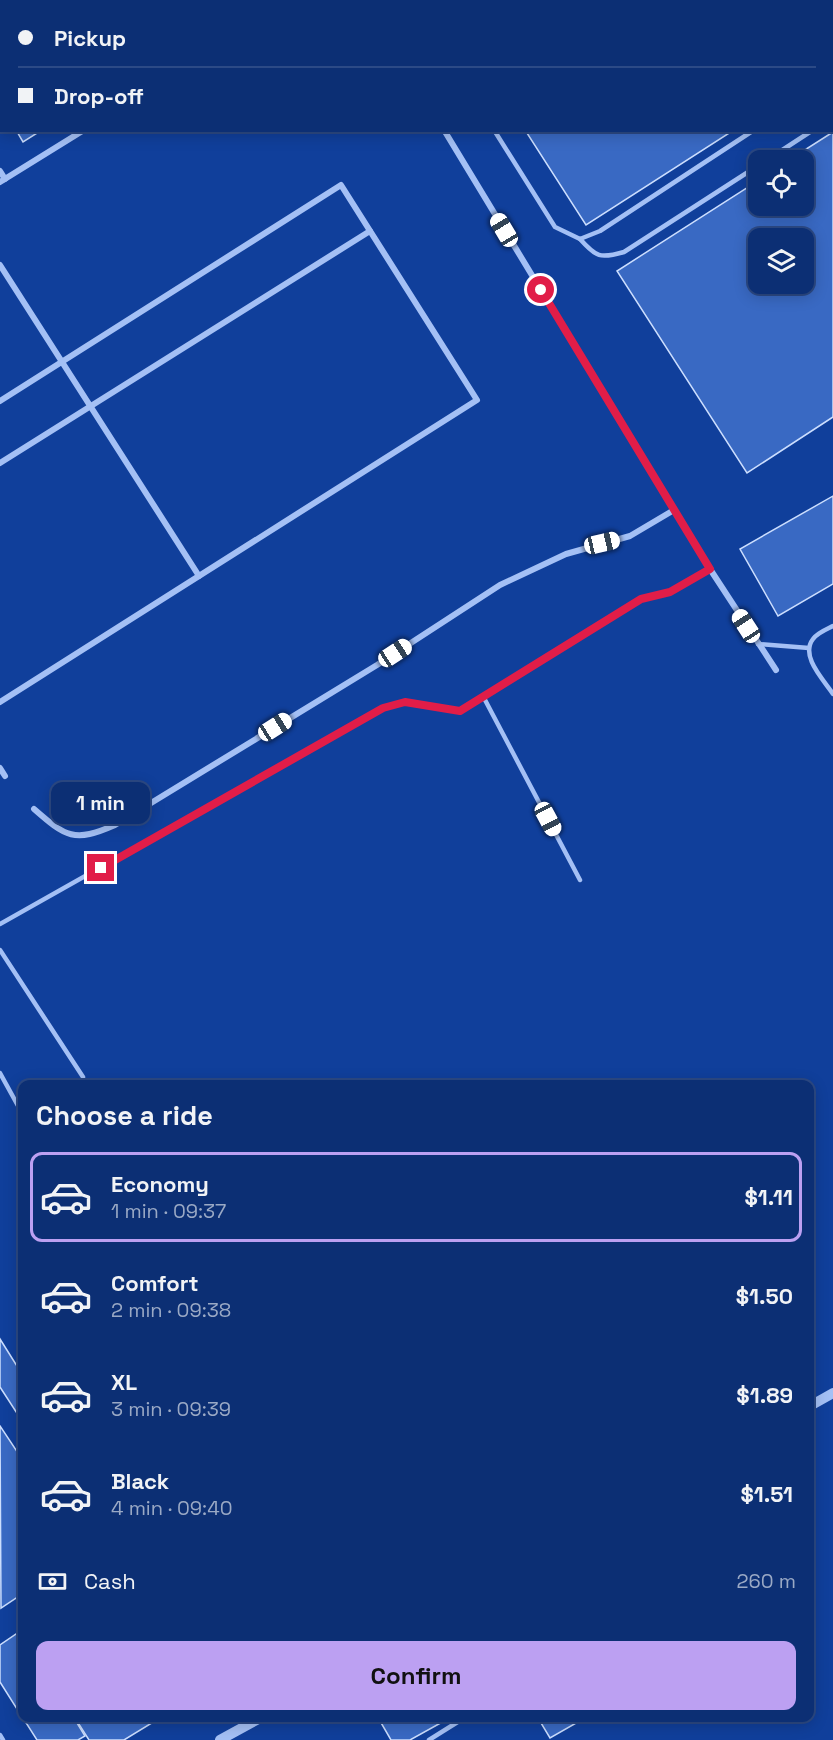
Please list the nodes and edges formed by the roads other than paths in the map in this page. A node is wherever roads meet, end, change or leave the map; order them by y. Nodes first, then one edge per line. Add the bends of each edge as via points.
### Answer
1 (81, 132) edge
2 (445, 132) edge
3 (495, 132) edge
4 (751, 132) edge
5 (810, 132) edge
6 (782, 150) edge
7 (0, 171) edge
8 (748, 172) edge
9 (2, 180) edge
10 (370, 231) junction
11 (580, 239) junction
12 (0, 265) edge
13 (62, 362) junction
14 (0, 401) edge
15 (90, 406) junction
16 (0, 463) edge
17 (674, 510) junction
18 (710, 569) junction
19 (199, 576) junction
20 (833, 626) edge
21 (758, 644) junction
22 (809, 648) junction
23 (776, 670) dead end
24 (833, 694) edge
25 (484, 698) junction
26 (0, 702) edge
27 (0, 768) edge
28 (5, 776) dead end
29 (34, 810) dead end
30 (580, 880) dead end
31 (0, 924) edge
32 (0, 950) edge
33 (0, 1073) edge
34 (83, 1077) dead end
35 (18, 1106) edge
36 (833, 1393) edge
37 (814, 1404) edge
38 (253, 1722) edge
39 (458, 1722) edge
40 (0, 1735) edge
41 (3, 1740) edge
42 (220, 1740) edge
43 (429, 1740) edge

1 - 9 street
2 - 17 street
3 - 11 lane via 555,227
4 - 11 lane via 600,231
5 - 6 lane
7 - 9 street
8 - 11 lane via 624,252 607,257 593,254
10 - 13 street via 341,185
10 - 15 street
10 - 19 street via 477,400
12 - 13 street
13 - 14 street
13 - 15 street
15 - 16 street
15 - 19 street
17 - 18 street
17 - 29 street via 630,536 566,554 500,585 115,825 92,835 63,834
18 - 21 street
18 - 25 lane via 670,592 641,599
19 - 26 street
20 - 22 lane via 813,637
21 - 22 lane
21 - 23 street
22 - 24 lane via 809,657
25 - 30 lane
25 - 31 lane via 460,711 405,702 383,708
27 - 28 street
32 - 34 lane
33 - 35 lane
36 - 37 street
38 - 42 street
39 - 43 lane
40 - 41 lane

